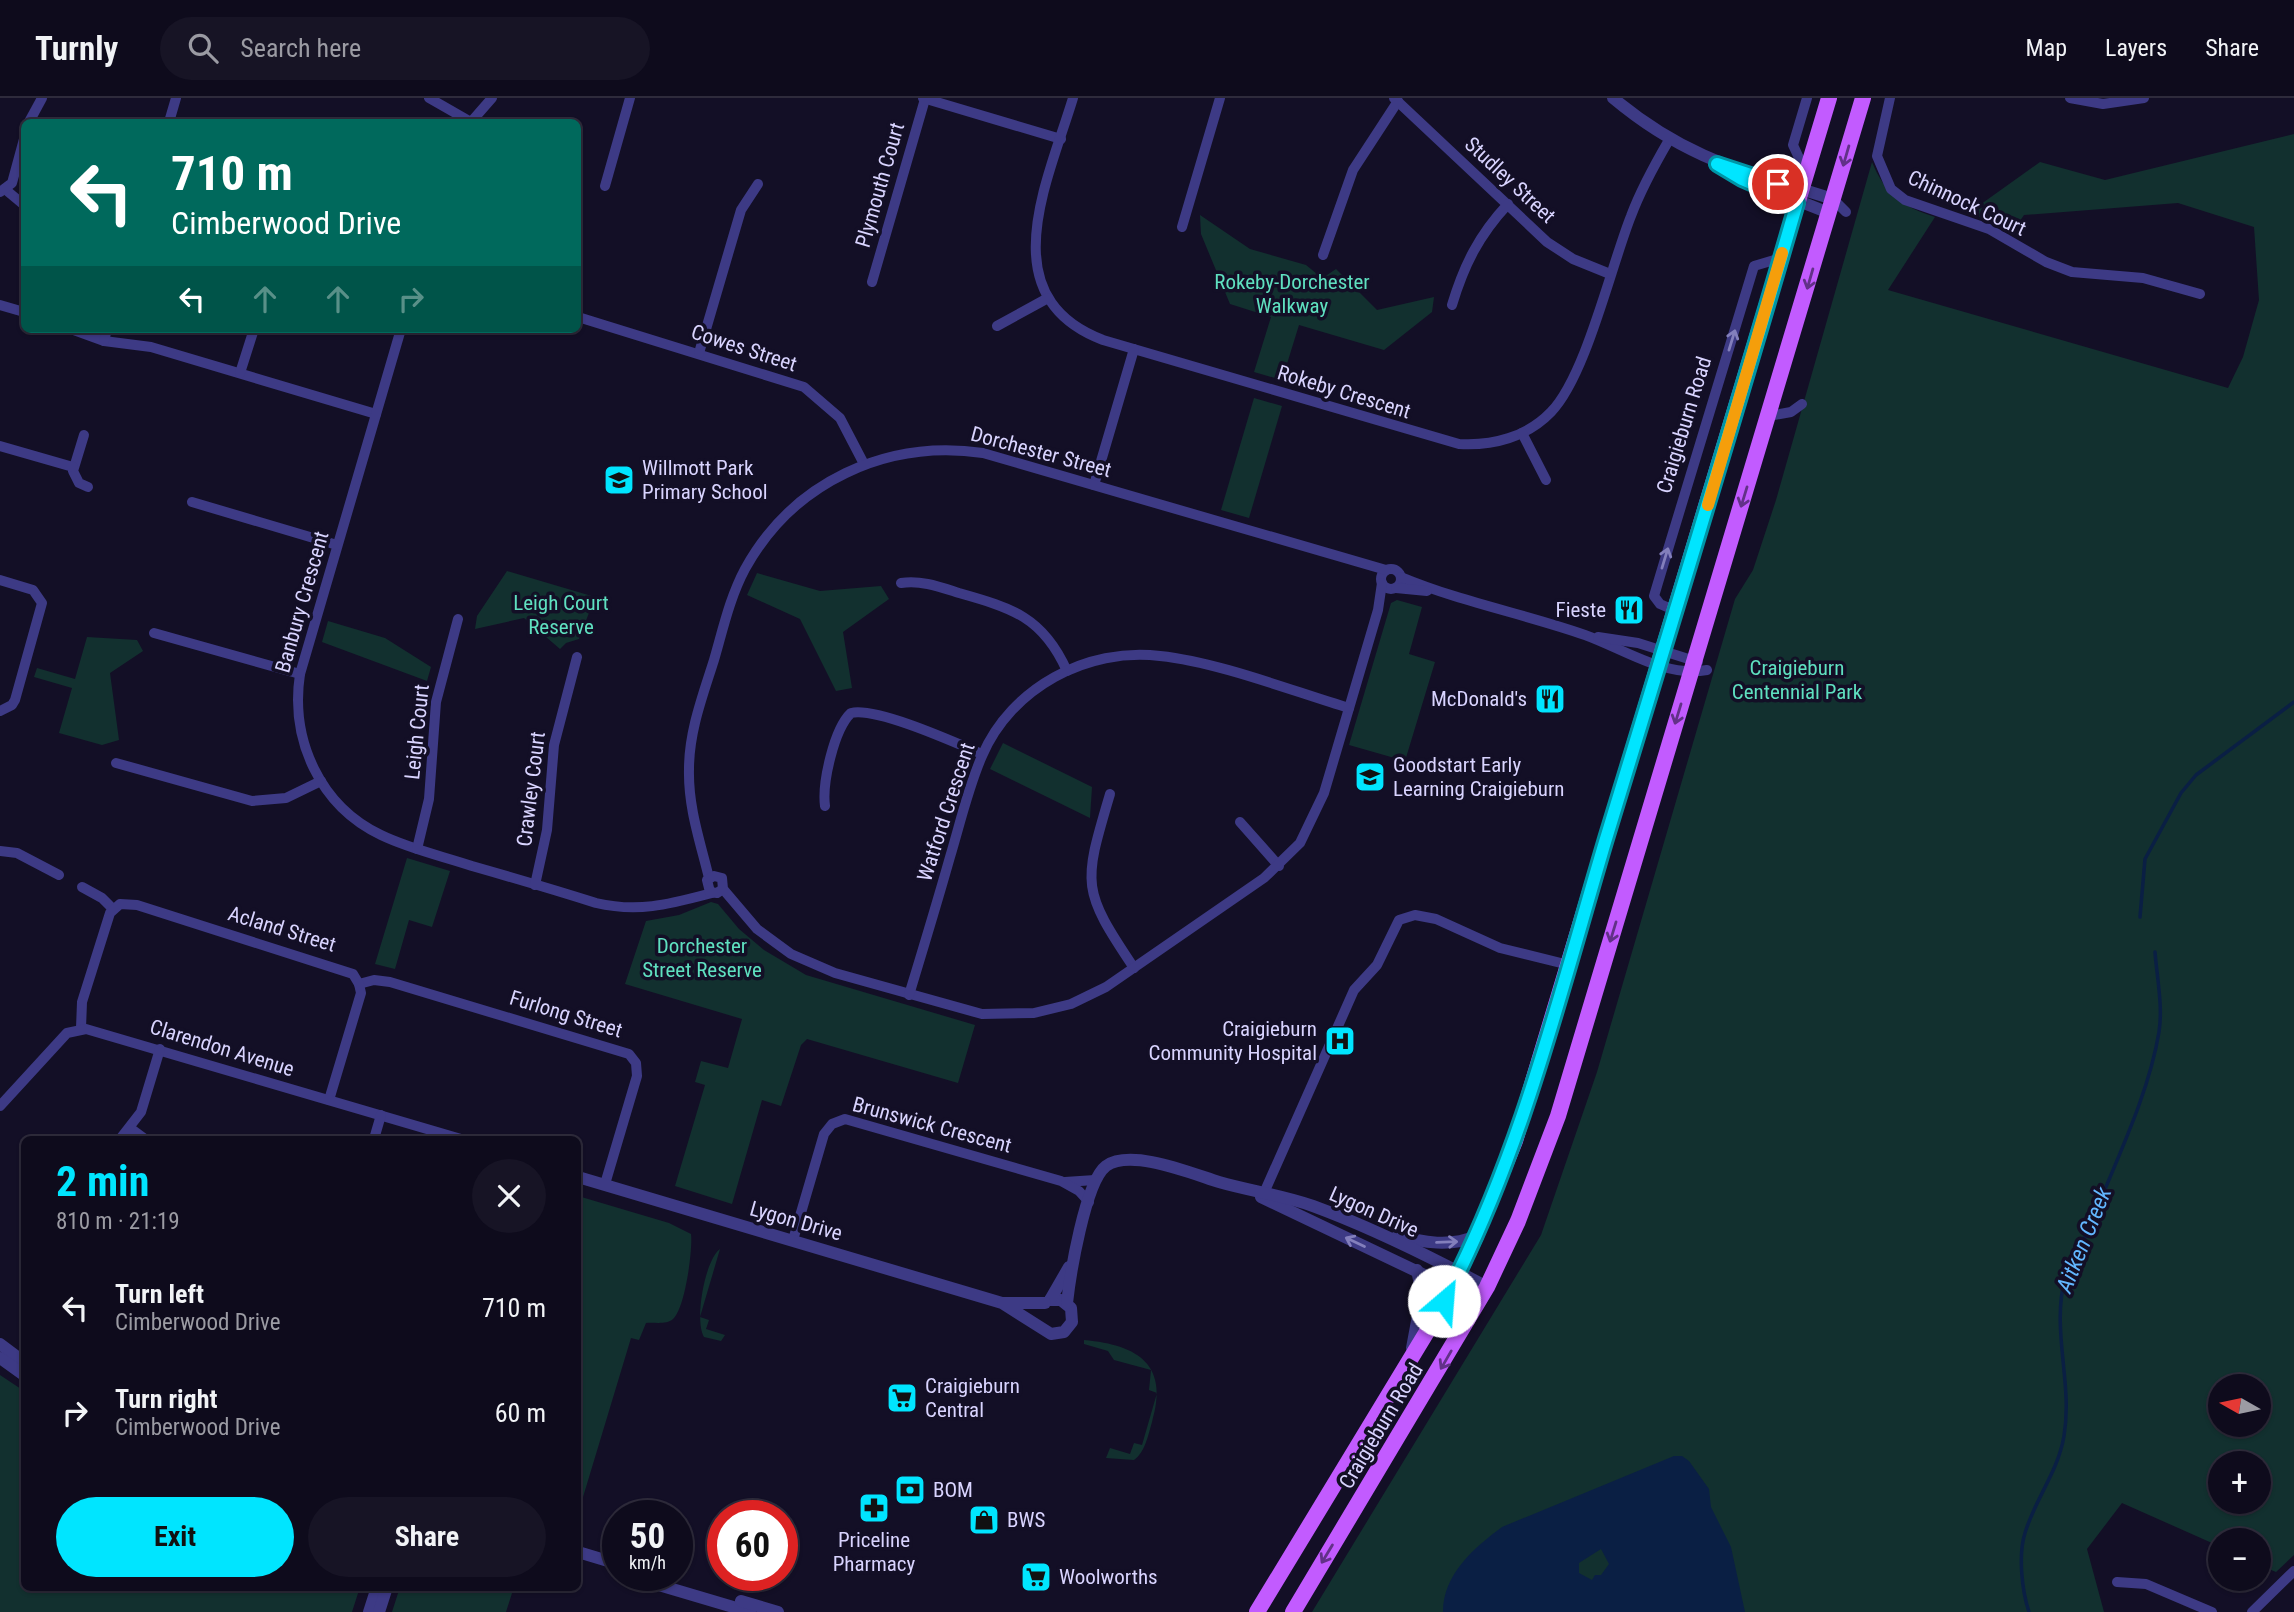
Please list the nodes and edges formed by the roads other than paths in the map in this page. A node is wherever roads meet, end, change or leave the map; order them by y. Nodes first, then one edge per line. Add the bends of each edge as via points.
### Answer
1 (42, 98) edge
2 (176, 98) edge
3 (429, 98) edge
4 (492, 98) edge
5 (630, 98) edge
6 (924, 98) edge
7 (1073, 98) edge
8 (1220, 98) edge
9 (1613, 98) edge
10 (1807, 98) edge
11 (1829, 98) edge
12 (1863, 98) edge
13 (1890, 98) edge
14 (2070, 98) edge
15 (2144, 98) edge
16 (1396, 100) edge
17 (31, 119) edge
18 (170, 119) edge
19 (466, 119) edge
20 (474, 119) edge
21 (1061, 139) junction
22 (1669, 140) junction
23 (21, 150) edge
24 (1806, 173) junction
25 (758, 184) dead end
26 (605, 186) dead end
27 (3, 191) edge
28 (1799, 196) junction
29 (21, 203) edge
30 (1508, 204) junction
31 (1831, 206) junction
32 (1182, 227) dead end
33 (1323, 255) dead end
34 (1781, 258) junction
35 (1610, 274) junction
36 (872, 282) dead end
37 (2200, 294) dead end
38 (1048, 298) junction
39 (0, 305) edge
40 (1452, 305) dead end
41 (21, 311) edge
42 (581, 318) edge
43 (997, 326) dead end
44 (82, 333) edge
45 (106, 333) edge
46 (253, 333) edge
47 (400, 333) edge
48 (104, 341) junction
49 (1134, 349) junction
50 (699, 353) junction
51 (240, 373) junction
52 (1802, 404) dead end
53 (376, 414) junction
54 (1769, 416) junction
55 (1522, 433) junction
56 (85, 435) dead end
57 (0, 446) edge
58 (864, 464) junction
59 (73, 467) junction
60 (1546, 481) dead end
61 (1094, 485) junction
62 (89, 487) dead end
63 (192, 502) dead end
64 (337, 545) junction
65 (1401, 577) junction
66 (0, 580) edge
67 (1387, 581) junction
68 (901, 583) dead end
69 (1438, 591) junction
70 (1676, 611) junction
71 (458, 619) dead end
72 (154, 633) dead end
73 (577, 657) dead end
74 (1663, 657) junction
75 (1693, 666) junction
76 (1067, 671) junction
77 (300, 674) junction
78 (1349, 708) junction
79 (0, 711) edge
80 (982, 754) junction
81 (116, 763) dead end
82 (321, 781) junction
83 (1110, 794) dead end
84 (825, 806) dead end
85 (1240, 822) dead end
86 (417, 849) junction
87 (0, 851) edge
88 (1279, 866) junction
89 (59, 875) dead end
90 (535, 884) junction
91 (714, 886) junction
92 (82, 887) dead end
93 (113, 909) junction
94 (1569, 965) junction
95 (1134, 968) junction
96 (359, 984) junction
97 (909, 995) junction
98 (81, 1028) junction
99 (160, 1049) junction
100 (329, 1100) junction
101 (0, 1106) edge
102 (381, 1115) junction
103 (130, 1128) junction
104 (123, 1136) edge
105 (141, 1136) edge
106 (375, 1136) edge
107 (451, 1136) edge
108 (581, 1178) edge
109 (1096, 1180) junction
110 (1061, 1181) junction
111 (605, 1184) junction
112 (1239, 1188) junction
113 (1264, 1193) junction
114 (1089, 1202) junction
115 (1311, 1206) junction
116 (1476, 1236) junction
117 (793, 1240) junction
118 (1072, 1260) junction
119 (1417, 1270) junction
120 (1460, 1272) junction
121 (1452, 1287) junction
122 (1483, 1294) junction
123 (1048, 1302) junction
124 (1002, 1303) junction
125 (1067, 1303) junction
126 (1040, 1325) junction
127 (0, 1344) edge
128 (0, 1358) edge
129 (21, 1360) edge
130 (1405, 1369) junction
131 (21, 1373) edge
132 (581, 1553) edge
133 (602, 1559) edge
134 (581, 1563) edge
135 (602, 1569) edge
136 (2294, 1571) edge
137 (2117, 1582) dead end
138 (693, 1587) edge
139 (376, 1591) edge
140 (386, 1591) edge
141 (679, 1591) edge
142 (369, 1612) edge
143 (379, 1612) edge
144 (750, 1612) edge
145 (778, 1612) edge
146 (1257, 1612) edge
147 (1293, 1612) edge
148 (2212, 1612) edge
149 (2252, 1612) edge

1 - 17 street
2 - 18 street
3 - 19 street
4 - 20 street
5 - 26 street
6 - 21 street
6 - 36 street, Plymouth Court
7 - 21 street, Rokeby Crescent
8 - 32 street
9 - 22 street
10 - 24 street via 1793,145
11 - 24 main road, Craigieburn Road
12 -> 31 main road, Craigieburn Road
13 - 37 street, Chinnock Court via 1877,156 1891,189 1905,200 1989,229 2072,272 2143,278
14 - 15 street via 2103,104
16 - 30 street, Studley Street
16 - 33 street via 1353,170
21 - 38 street, Rokeby Crescent via 1035,228 1036,267
22 - 28 street
22 - 35 street, Rokeby Crescent via 1639,197
23 - 27 street via 12,183
24 - 28 main road, Craigieburn Road
25 - 50 street via 741,210
27 - 29 street
28 - 31 street
28 - 34 main road, Craigieburn Road
30 - 35 street, Studley Street via 1560,251
30 - 40 street via 1472,251
31 -> 54 main road, Craigieburn Road
34 - 70 main road, Craigieburn Road
70 -> 34 street, Craigieburn Road via 1654,596 1754,266
35 - 55 street, Rokeby Crescent via 1566,391 1552,411
38 - 43 street
38 - 49 street, Rokeby Crescent via 1080,330
39 - 41 street
42 - 50 street, Cowes Street
44 - 48 street
45 - 48 street
46 - 51 street
47 - 53 street, Banbury Crescent
48 - 51 street via 151,347
49 - 55 street, Rokeby Crescent via 1449,443 1484,444
49 - 61 street
50 - 58 street, Cowes Street via 796,383 815,394 847,428
51 - 53 street
52 - 54 street via 1791,412
53 - 64 street, Banbury Crescent
54 -> 75 main road, Craigieburn Road
55 - 60 street
56 - 59 street
57 - 59 street
58 - 61 street, Dorchester Street via 914,452 965,451
58 - 91 street, Dorchester Street via 829,481 792,508 756,551 738,584 690,747 691,808
59 - 62 street via 76,480
61 - 67 street, Dorchester Street via 1359,564
63 - 64 street
64 - 77 street, Banbury Crescent
65 - 67 street
65 - 67 street, Dorchester Street via 1396,569
65 - 69 street, Dorchester Street
66 - 79 street via 33,590 42,603 15,700
67 - 69 street, Dorchester Street
67 - 78 street, Dorchester Street
68 - 76 street via 929,584 1023,615 1054,644
69 - 74 street, Dorchester Street
70 - 74 main road, Craigieburn Road
71 - 86 street, Leigh Court via 436,702 429,799
72 - 77 street
73 - 90 street, Crawley Court via 554,745 547,830
74 - 75 street, Dorchester Street
74 - 94 main road, Craigieburn Road
75 -> 122 main road, Craigieburn Road via 1558,1116 1518,1221
76 - 78 street, Watford Crescent via 1105,658 1158,655
76 - 80 street, Watford Crescent via 1020,702
77 - 82 street, Banbury Crescent via 298,720 308,757
78 - 88 street, Dorchester Street via 1317,812 1300,843
80 - 84 street via 908,725 864,712 851,713 842,726 826,777
80 - 97 street, Watford Crescent
81 - 82 street via 252,801 286,798
82 - 86 street, Banbury Crescent via 339,805 366,827
83 - 95 street via 1094,849 1090,885 1097,910
85 - 88 street
86 - 90 street, Banbury Crescent
87 - 89 street via 17,853
88 - 95 street, Dorchester Street
90 - 91 street, Banbury Crescent via 619,908 666,906
91 - 97 street, Dorchester Street via 775,943 812,964
92 - 93 street
93 - 96 street, Acland Street via 130,904 228,932 344,969
93 - 98 street via 82,1002
94 - 113 street via 1500,948 1422,915 1403,918 1377,965 1354,990
94 - 116 main road, Craigieburn Road via 1515,1141
95 - 97 street, Dorchester Street via 1088,997 1034,1013 982,1014
96 - 100 street via 360,997
96 - 111 street, Furlong Street via 390,982 629,1054 636,1063 637,1076
98 - 99 street, Clarendon Avenue
98 - 101 street via 67,1033
99 - 100 street, Clarendon Avenue
99 - 103 street via 144,1105
100 - 102 street, Clarendon Avenue
102 - 106 street
102 - 107 street, Clarendon Avenue
103 - 104 street
103 - 105 street
108 - 111 street, Lygon Drive
109 - 110 street, Brunswick Crescent
109 - 112 street, Lygon Drive via 1107,1166 1133,1160
109 - 114 street
110 - 114 street, Brunswick Crescent
110 - 117 street, Brunswick Crescent via 840,1119 824,1134
111 - 117 street, Lygon Drive
112 - 113 street, Lygon Drive
119 -> 112 street, Lygon Drive
113 - 115 street, Lygon Drive
114 - 118 street
115 -> 116 street via 1412,1239 1466,1241
115 - 120 street, Lygon Drive
116 - 120 main road, Craigieburn Road
117 - 124 street, Lygon Drive
118 - 123 street
118 - 125 street
119 - 121 street, Lygon Drive
119 - 130 street via 1422,1285 1420,1316
120 - 121 main road, Craigieburn Road
120 - 122 street, Lygon Drive
121 - 122 street, Lygon Drive
121 - 130 main road, Craigieburn Road
122 -> 147 main road, Craigieburn Road
123 - 124 street, Lygon Drive
123 - 125 street
123 - 126 street via 1039,1312
124 - 126 street, Lygon Drive
125 - 126 street via 1073,1313 1070,1328 1051,1334
127 - 129 street
128 - 131 street
130 - 146 main road, Craigieburn Road
132 - 133 street
134 - 135 street
136 - 149 street
137 - 148 street via 2146,1584
138 - 145 street
139 - 142 street
140 - 143 street
141 - 144 street

